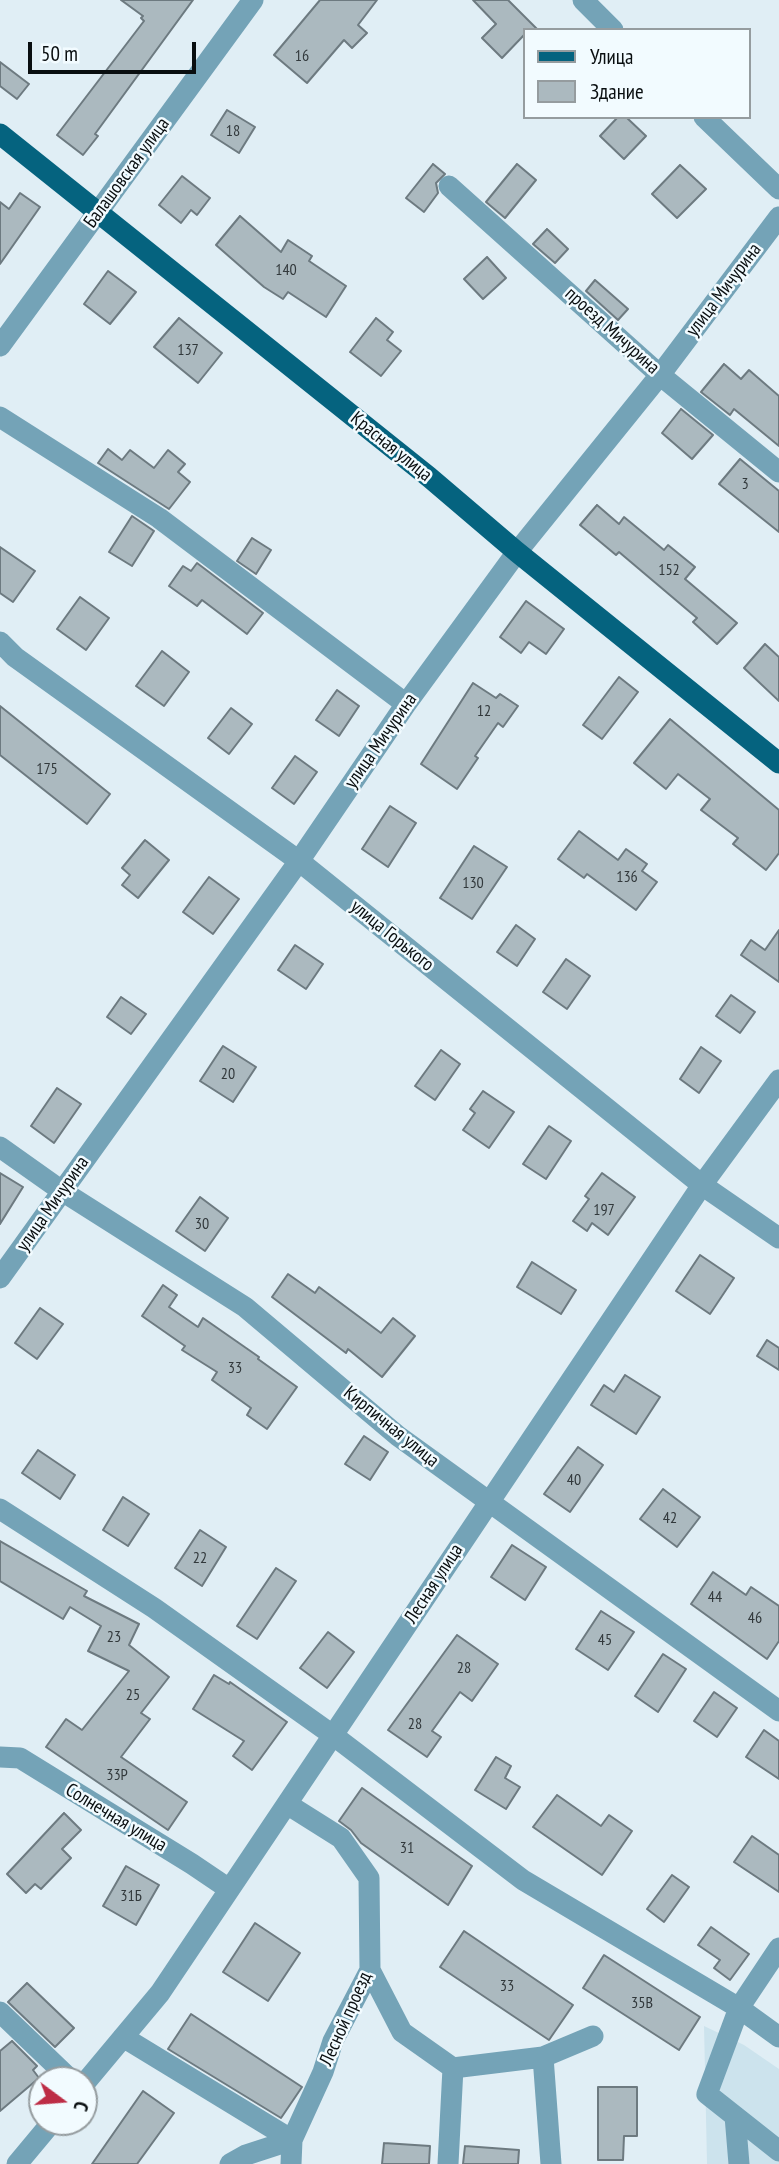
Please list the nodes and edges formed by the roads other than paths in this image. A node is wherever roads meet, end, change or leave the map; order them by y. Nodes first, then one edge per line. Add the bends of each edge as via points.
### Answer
1 (253, 0) edge
2 (583, 0) edge
3 (612, 28) edge
4 (706, 119) edge
5 (0, 134) edge
6 (449, 186) dead end
7 (779, 190) edge
8 (99, 212) junction
9 (779, 217) edge
10 (0, 346) edge
11 (660, 375) junction
12 (0, 417) edge
13 (779, 472) edge
14 (517, 552) junction
15 (0, 642) edge
16 (406, 704) junction
17 (779, 763) edge
18 (299, 861) junction
19 (779, 1080) edge
20 (0, 1147) edge
21 (702, 1185) junction
22 (62, 1191) junction
23 (779, 1238) edge
24 (0, 1278) edge
25 (489, 1502) junction
26 (0, 1509) edge
27 (779, 1711) edge
28 (334, 1736) junction
29 (0, 1757) edge
30 (287, 1804) junction
31 (229, 1889) junction
32 (779, 1948) edge
33 (370, 1970) junction
34 (739, 2008) junction
35 (0, 2012) edge
36 (593, 2036) dead end
37 (123, 2037) junction
38 (779, 2037) edge
39 (543, 2057) junction
40 (56, 2066) edge
41 (98, 2067) edge
42 (453, 2068) junction
43 (735, 2116) junction
44 (41, 2136) edge
45 (292, 2140) junction
46 (779, 2151) edge
47 (18, 2164) edge
48 (230, 2164) edge
49 (291, 2164) edge
50 (448, 2164) edge
51 (551, 2164) edge
52 (739, 2164) edge

1 - 8 street, Балашовская улица
2 - 3 street
4 - 7 street
5 - 8 main road, Красная улица
6 - 11 street, проезд Мичурина
8 - 10 street, Балашовская улица
8 - 14 main road, Красная улица
9 - 11 street, улица Мичурина
11 - 13 street, проезд Мичурина
11 - 14 street, улица Мичурина
12 - 16 street via 159,518
14 - 16 street, улица Мичурина
14 - 17 main road, Красная улица
15 - 18 street, улица Горького
16 - 18 street, улица Мичурина
18 - 21 street, улица Горького
18 - 22 street, улица Мичурина
19 - 21 street, Лесная улица
20 - 22 street, Кирпичная улица
21 - 23 street, улица Горького
21 - 25 street, Лесная улица
22 - 24 street, улица Мичурина
22 - 25 street, Кирпичная улица via 245,1307 398,1436
25 - 27 street, Кирпичная улица
25 - 28 street, Лесная улица
26 - 28 street via 154,1608
28 - 30 street, Лесная улица
28 - 34 street via 523,1880
29 - 31 street, Солнечная улица via 20,1758
30 - 31 street, Лесная улица
30 - 33 street, Лесной проезд via 341,1838 369,1878
31 - 37 street, Лесная улица via 160,1993
32 - 34 street
33 - 42 street via 402,2032
33 - 45 street, Лесной проезд via 333,2041
34 - 38 street
34 - 43 street via 707,2094
35 - 40 street
36 - 39 street
37 - 41 street, Лесная улица
37 - 45 street
39 - 42 street
39 - 51 street
42 - 50 street
43 - 46 street
43 - 52 street
44 - 47 street
45 - 48 street
45 - 49 street

